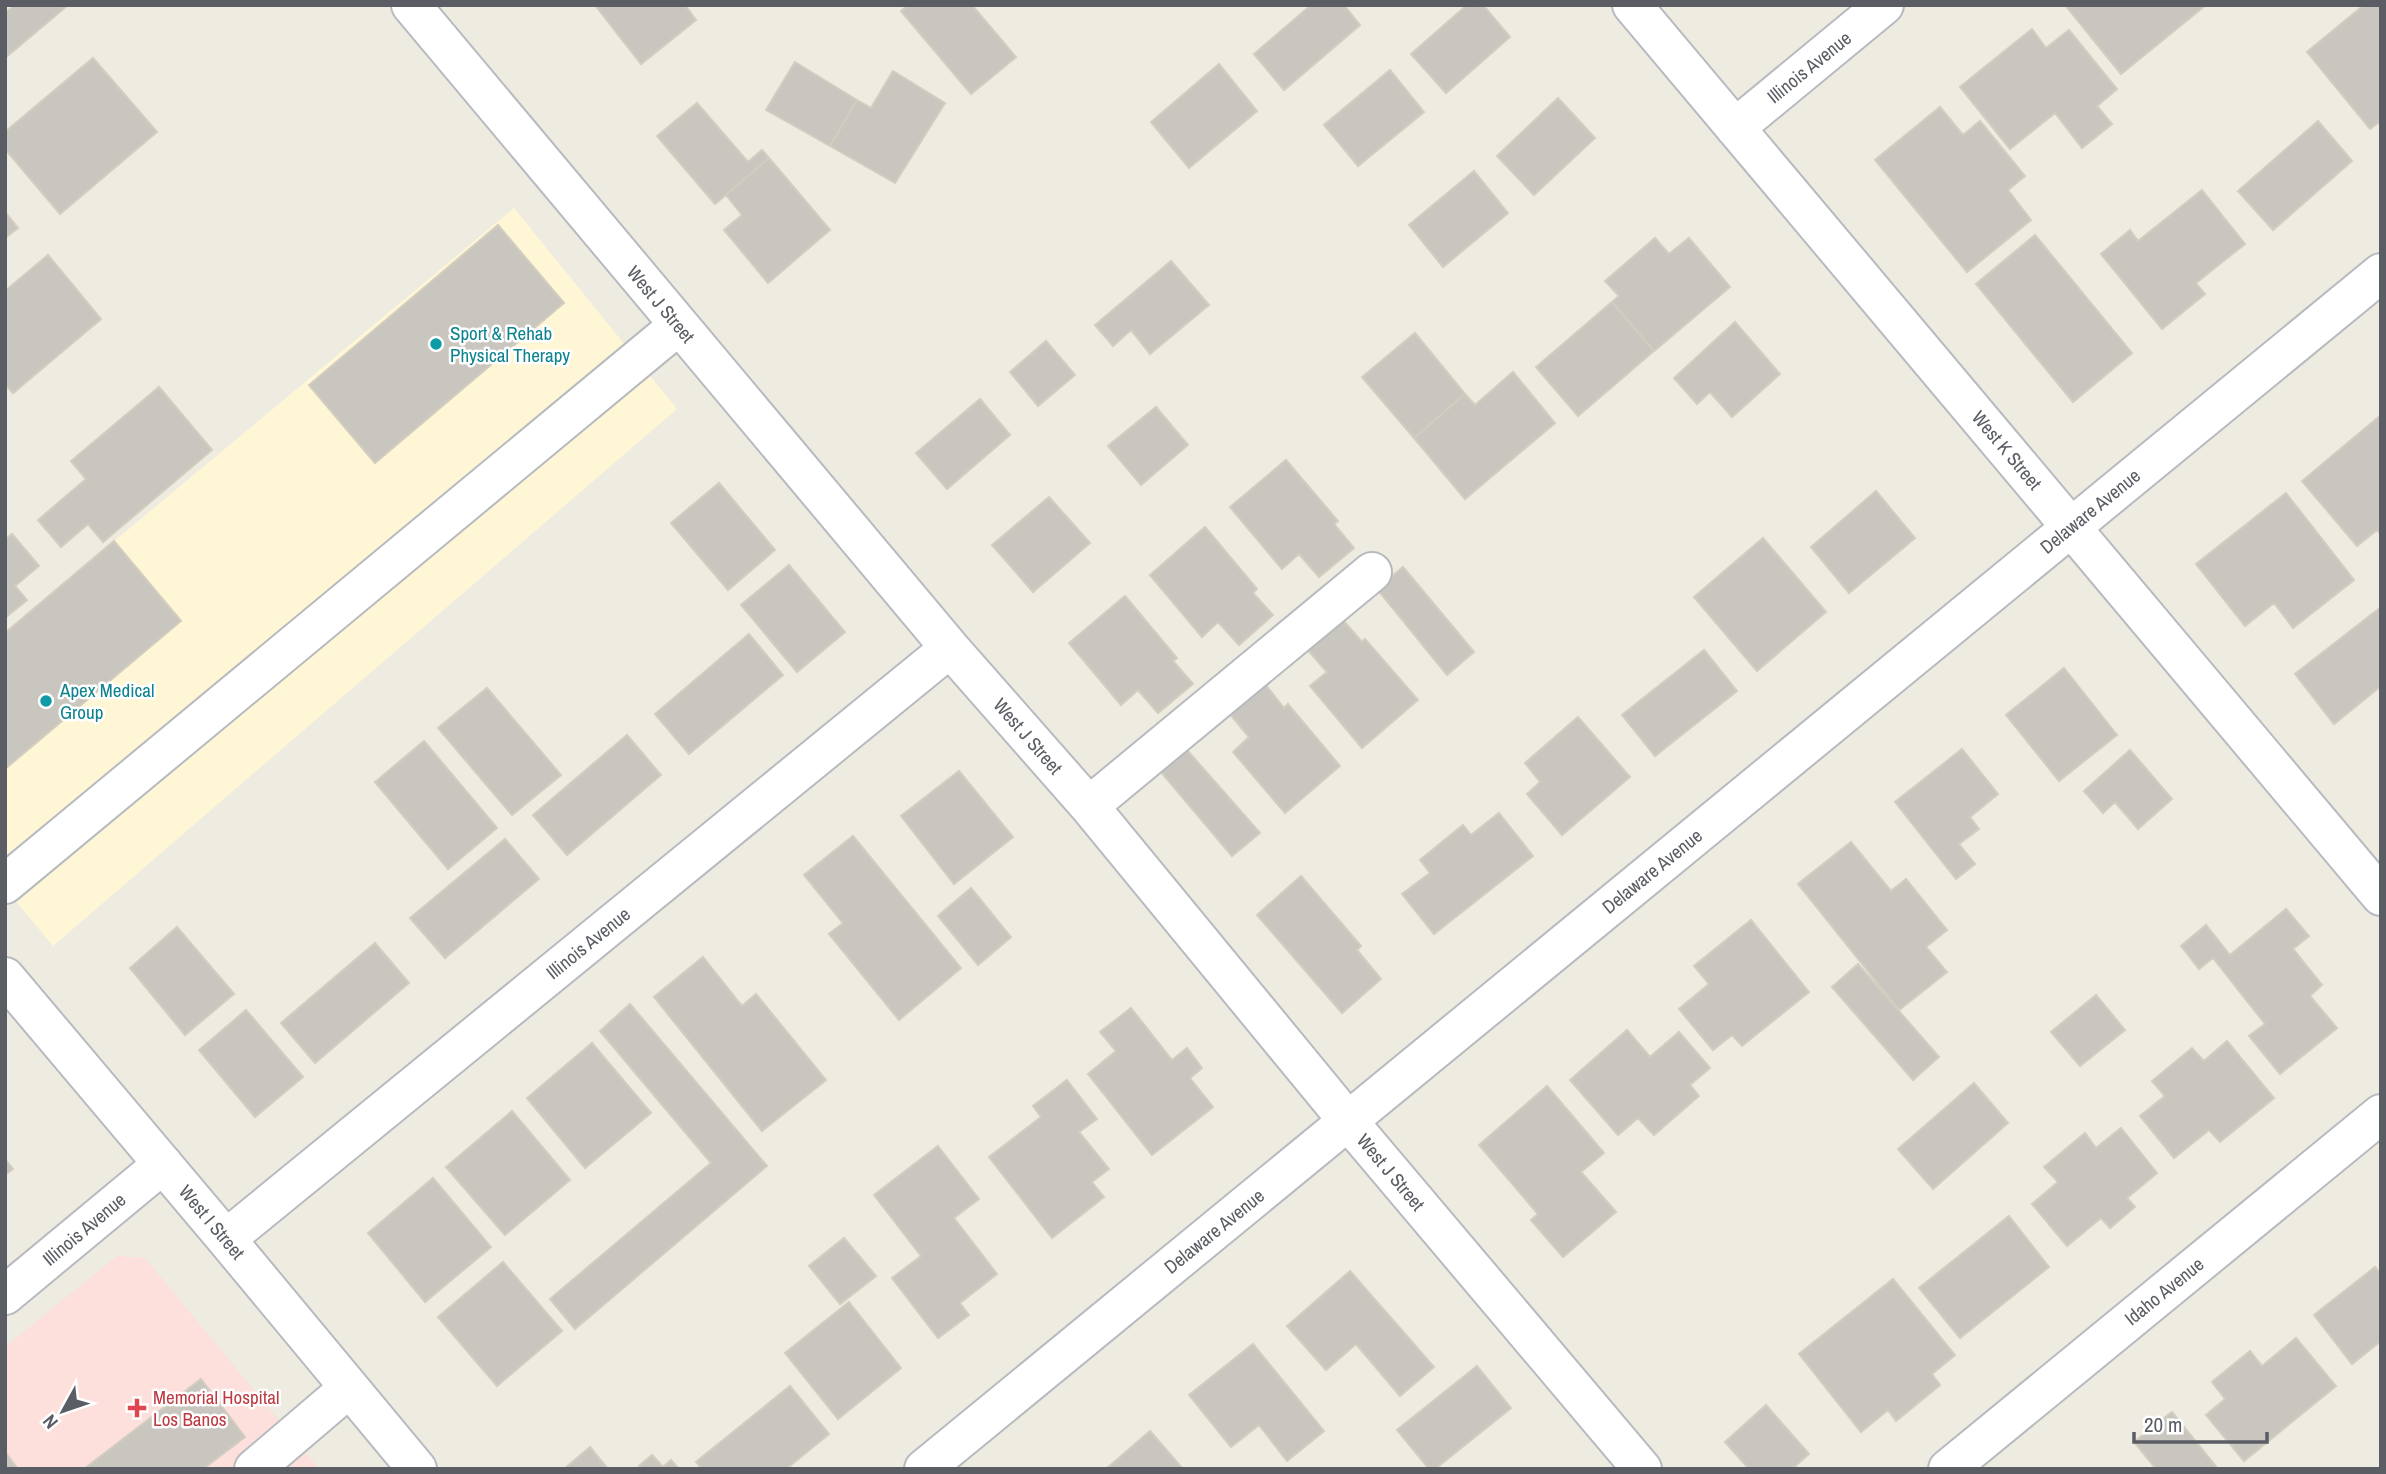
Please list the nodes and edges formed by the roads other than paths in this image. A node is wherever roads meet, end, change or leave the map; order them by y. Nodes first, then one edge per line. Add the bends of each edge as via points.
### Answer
1 (411, 5) edge
2 (1632, 5) edge
3 (1884, 5) edge
4 (1735, 128) junction
5 (2381, 273) edge
6 (679, 326) junction
7 (2071, 526) junction
8 (1372, 572) dead end
9 (950, 648) junction
10 (1089, 806) junction
11 (5, 884) edge
12 (2381, 896) edge
13 (5, 977) edge
14 (2381, 1114) edge
15 (1348, 1121) junction
16 (163, 1164) junction
17 (226, 1238) junction
18 (5, 1294) edge
19 (349, 1388) junction
20 (254, 1469) edge
21 (417, 1469) edge
22 (924, 1469) edge
23 (1642, 1469) edge
24 (1948, 1469) edge

1 - 6 street, West J Street
2 - 4 street, West K Street
3 - 4 street, Illinois Avenue
4 - 7 street, West K Street
5 - 7 street, Delaware Avenue
6 - 9 street, West J Street
6 - 11 street
7 - 12 street, West K Street
7 - 15 street, Delaware Avenue
8 - 10 street
9 - 10 street, West J Street
9 - 17 street, Illinois Avenue
10 - 15 street, West J Street
13 - 16 street, West I Street
14 - 24 street, Idaho Avenue
15 - 22 street, Delaware Avenue
15 - 23 street, West J Street
16 - 17 street, West I Street
16 - 18 street, Illinois Avenue
17 - 19 street, West I Street
19 - 20 street
19 - 21 street, West I Street

